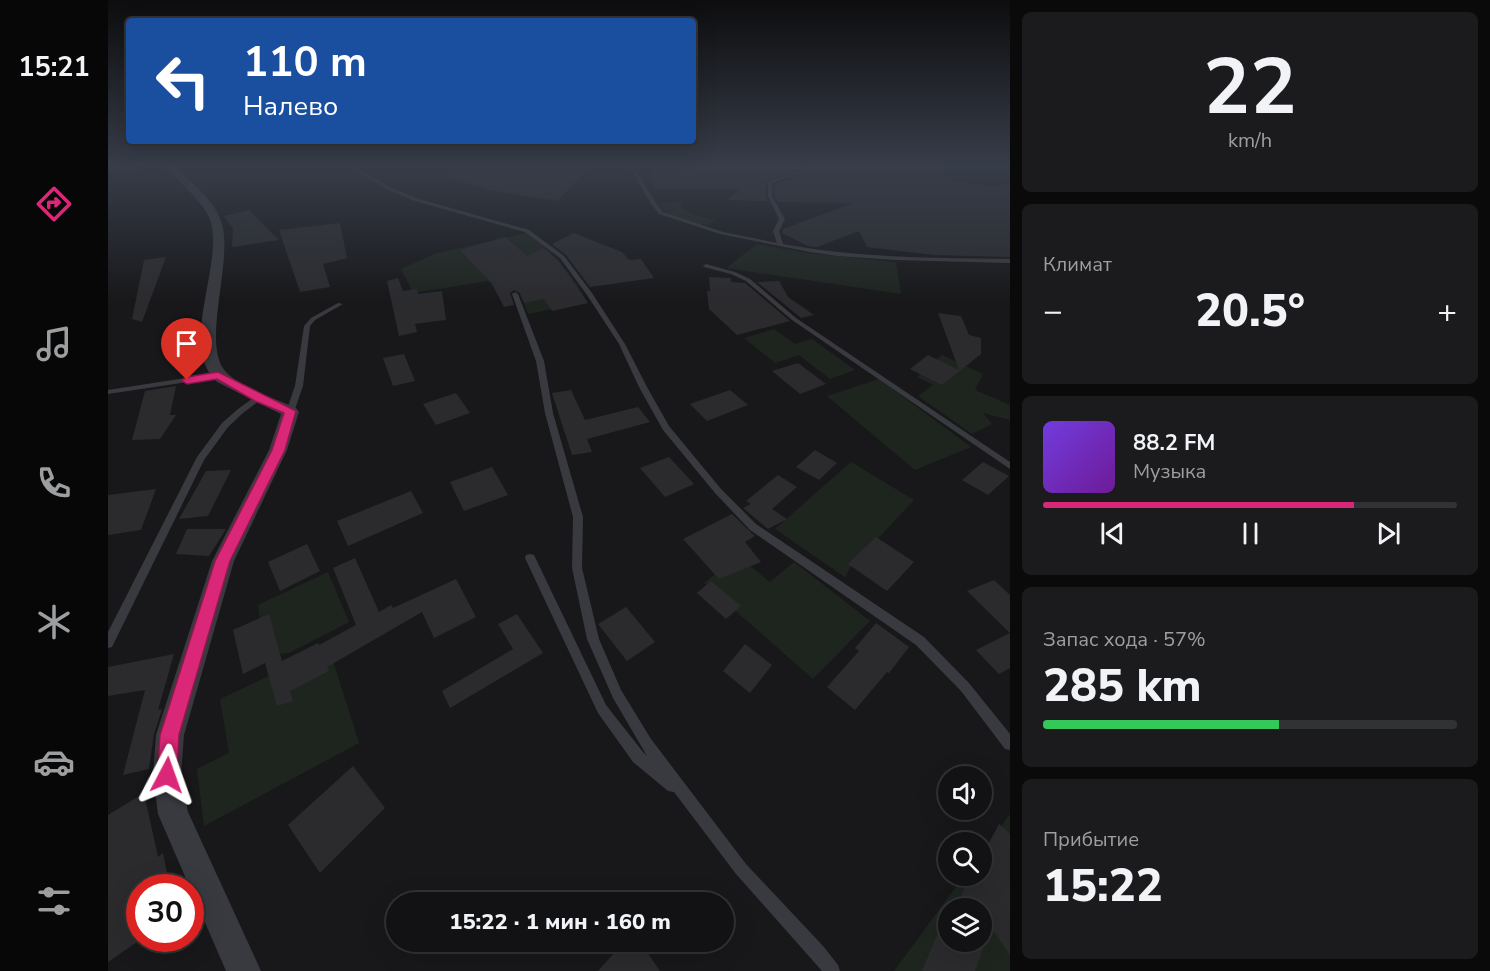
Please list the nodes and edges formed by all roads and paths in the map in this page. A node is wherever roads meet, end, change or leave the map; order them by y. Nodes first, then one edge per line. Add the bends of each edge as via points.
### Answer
1 (209, 210) edge
2 (454, 210) edge
3 (658, 210) edge
4 (777, 210) edge
5 (781, 245) junction
6 (1010, 261) edge
7 (706, 266) dead end
8 (515, 294) dead end
9 (340, 304) dead end
10 (218, 375) junction
11 (108, 392) edge
12 (259, 398) junction
13 (290, 411) junction
14 (1010, 466) edge
15 (530, 558) dead end
16 (108, 643) edge
17 (1010, 744) edge
18 (685, 796) junction
19 (244, 971) edge
20 (832, 971) edge

1 - 10 street via 216,222 218,266 210,315 210,358
2 - 17 lane via 527,231 562,257 622,344 666,428 718,491 753,527 920,641 965,687
3 - 5 lane via 722,232
4 - 5 lane via 782,219 776,231
5 - 6 lane via 865,257
7 - 14 lane via 748,280 794,319
8 - 18 lane via 540,361 549,413 578,517 577,568 593,639 616,694
9 - 13 lane via 307,326 299,386
10 - 11 lane
10 - 12 street
12 - 13 street
12 - 16 lane via 227,422 190,476
13 - 19 street via 278,450 223,561 170,735 167,775 173,814
15 - 18 lane via 602,709 638,757
18 - 20 lane via 741,869

